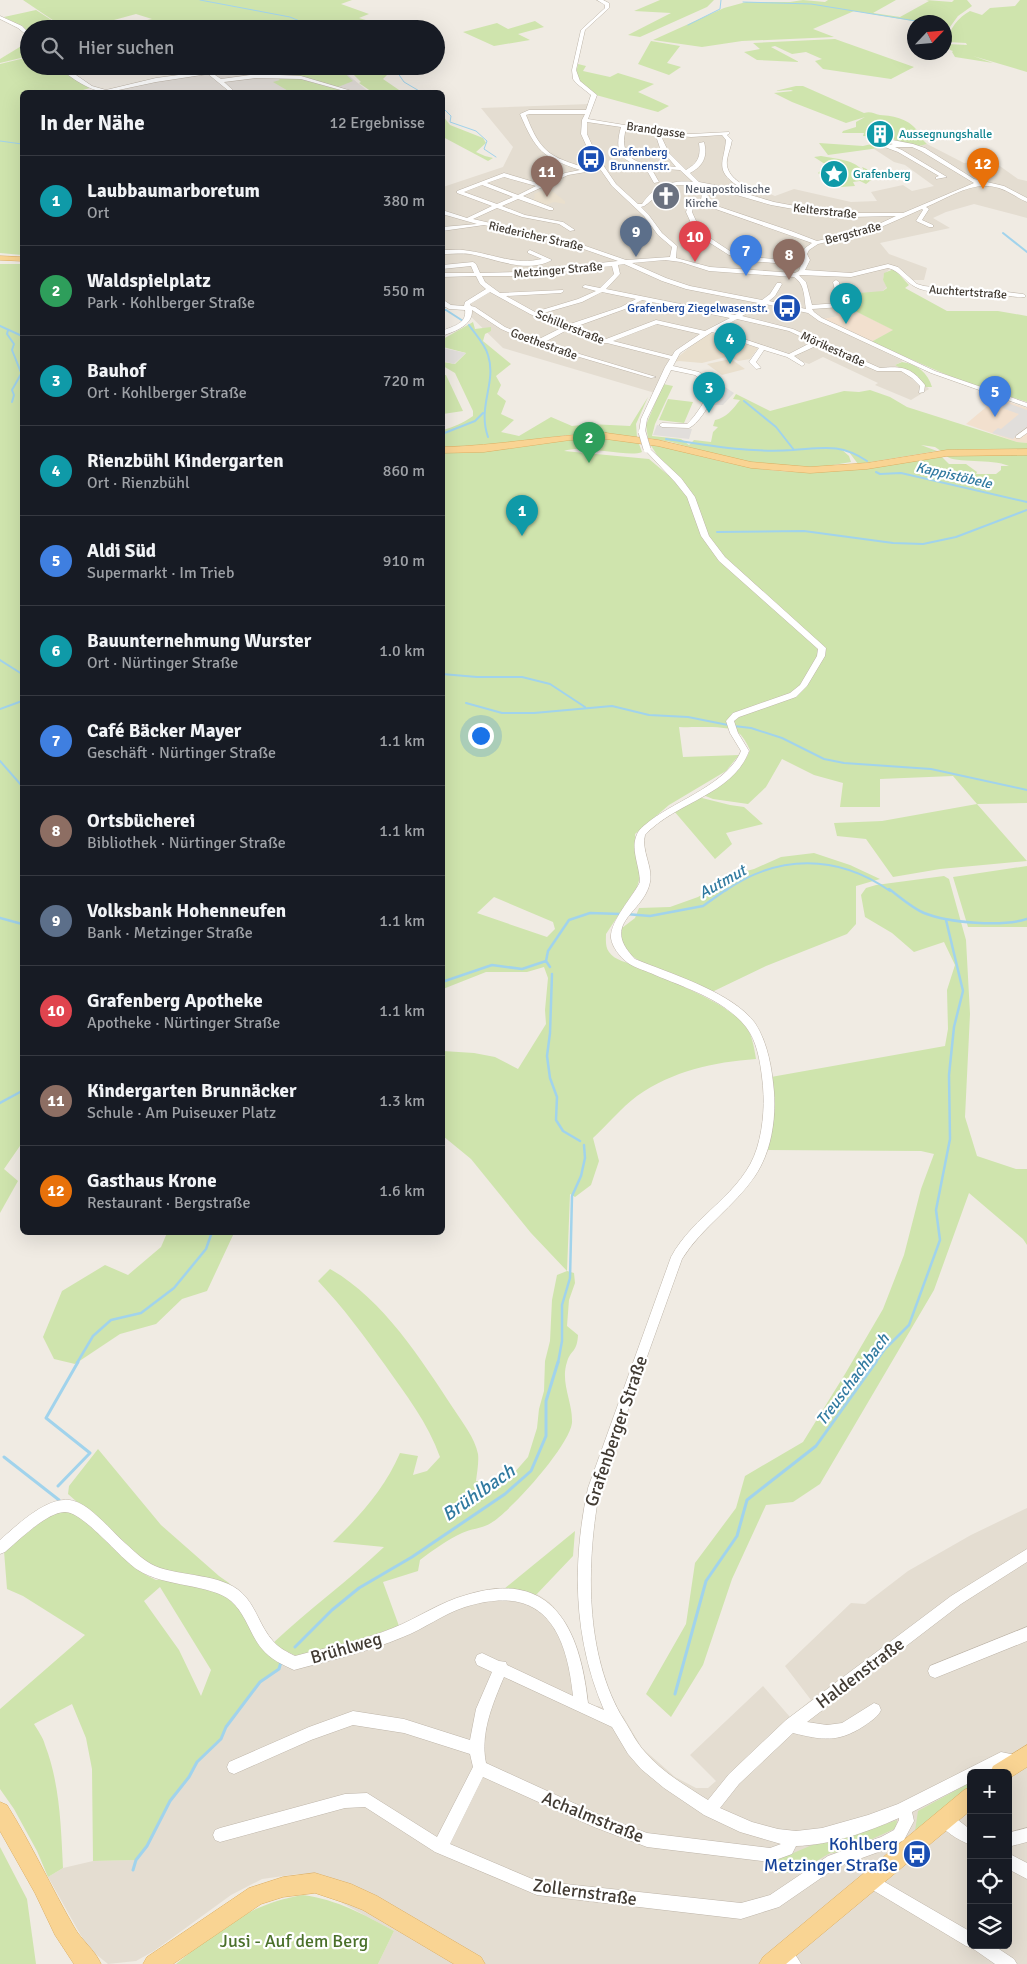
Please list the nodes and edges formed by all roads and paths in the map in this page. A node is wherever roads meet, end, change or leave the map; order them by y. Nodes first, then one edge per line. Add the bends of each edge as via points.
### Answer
1 (599, 0) edge
2 (0, 17) edge
3 (20, 27) edge
4 (72, 75) edge
5 (188, 75) edge
6 (212, 75) edge
7 (220, 81) junction
8 (100, 90) edge
9 (114, 90) edge
10 (230, 90) edge
11 (345, 90) edge
12 (588, 112) junction
13 (585, 120) junction
14 (624, 126) junction
15 (657, 132) junction
16 (702, 144) dead end
17 (900, 144) junction
18 (891, 146) junction
19 (647, 165) junction
20 (952, 165) junction
21 (930, 168) junction
22 (679, 169) junction
23 (586, 170) junction
24 (603, 171) junction
25 (686, 173) junction
26 (938, 178) dead end
27 (656, 182) dead end
28 (972, 182) junction
29 (696, 183) junction
30 (484, 184) junction
31 (541, 186) junction
32 (706, 186) junction
33 (520, 196) junction
34 (748, 196) junction
35 (1027, 200) edge
36 (704, 201) junction
37 (497, 206) junction
38 (637, 206) junction
39 (921, 207) junction
40 (551, 209) dead end
41 (445, 213) edge
42 (903, 216) junction
43 (467, 220) junction
44 (919, 221) junction
45 (484, 225) junction
46 (931, 226) dead end
47 (445, 229) edge
48 (572, 230) dead end
49 (816, 243) junction
50 (445, 252) edge
51 (530, 252) dead end
52 (484, 256) junction
53 (805, 256) junction
54 (0, 258) edge
55 (20, 259) edge
56 (673, 259) junction
57 (788, 262) junction
58 (628, 263) junction
59 (473, 264) junction
60 (615, 265) junction
61 (445, 267) edge
62 (798, 273) junction
63 (445, 274) edge
64 (479, 276) junction
65 (836, 282) dead end
66 (779, 284) dead end
67 (586, 287) dead end
68 (489, 289) junction
69 (561, 290) dead end
70 (602, 290) junction
71 (499, 295) junction
72 (1023, 296) dead end
73 (640, 299) junction
74 (700, 300) junction
75 (445, 303) edge
76 (762, 303) junction
77 (467, 307) junction
78 (811, 310) junction
79 (535, 314) junction
80 (735, 317) junction
81 (565, 328) junction
82 (708, 332) junction
83 (445, 333) edge
84 (604, 342) junction
85 (818, 342) junction
86 (537, 343) junction
87 (763, 348) junction
88 (789, 356) junction
89 (673, 358) junction
90 (802, 364) dead end
91 (668, 367) junction
92 (758, 368) dead end
93 (653, 377) dead end
94 (922, 392) dead end
95 (1027, 405) edge
96 (662, 425) dead end
97 (1027, 430) edge
98 (1018, 438) dead end
99 (445, 450) edge
100 (1027, 452) edge
101 (0, 1548) edge
102 (1027, 1555) edge
103 (1027, 1634) edge
104 (482, 1660) dead end
105 (501, 1668) junction
106 (935, 1671) dead end
107 (580, 1707) junction
108 (874, 1710) dead end
109 (618, 1724) junction
110 (791, 1725) junction
111 (476, 1749) junction
112 (1021, 1758) edge
113 (234, 1766) dead end
114 (480, 1768) junction
115 (982, 1769) edge
116 (1006, 1769) edge
117 (967, 1777) edge
118 (967, 1800) edge
119 (904, 1809) junction
120 (709, 1810) junction
121 (0, 1812) edge
122 (944, 1818) junction
123 (220, 1835) dead end
124 (1027, 1835) edge
125 (967, 1836) edge
126 (792, 1838) junction
127 (1012, 1839) edge
128 (440, 1847) junction
129 (1012, 1863) edge
130 (1027, 1872) edge
131 (871, 1881) junction
132 (967, 1939) edge
133 (985, 1949) edge
134 (782, 1961) edge
135 (157, 1963) edge
136 (90, 1964) edge
137 (474, 1964) edge
138 (1009, 1964) edge

1 - 12 street via 607,4 607,8 584,30 574,70 578,83 593,93
2 - 3 street
4 - 8 street
5 - 9 street
6 - 7 street
7 - 10 street
7 - 11 street via 257,76 301,78
12 - 13 street
12 - 23 street via 524,114 533,139 545,155
13 - 14 street, Brandgasse
13 - 24 street via 584,134
14 - 15 street, Brandgasse
14 - 19 street via 620,138 622,155
15 - 22 street via 665,154
15 - 34 street, Brandgasse via 697,136 725,133 730,140 724,156 726,174 750,192
16 - 25 street via 702,162
17 - 18 street
17 - 18 street via 877,139 876,142
17 - 20 street via 926,151
18 - 21 street
19 - 22 street
19 - 27 street
20 - 21 street
20 - 28 street
21 - 26 street via 944,177
22 - 25 street
23 - 24 street
23 - 31 street via 566,174
24 - 38 street
25 - 29 street
28 - 35 street, Bergstraße via 1004,188
28 - 39 street, Bergstraße
29 - 32 street, Kelterstraße
29 - 38 street, Kelterstraße via 667,185 647,199 644,205
30 - 31 street via 504,175
30 - 33 street
30 - 37 street via 459,192
31 - 33 street
32 - 34 street, Kelterstraße
32 - 36 street
33 - 37 street
33 - 40 street
34 - 42 street, Kelterstraße via 771,204 827,214
36 - 49 street via 716,209
36 - 57 street via 690,207 688,212 698,233 731,254
37 - 43 street
37 - 48 street via 524,216 561,223
38 - 56 street via 675,247
39 - 42 street, Bergstraße
39 - 44 street via 926,209
41 - 43 street, Riedericher Straße
42 - 44 street, Bergstraße
42 - 49 street, Bergstraße via 868,231
43 - 45 street, Riedericher Straße
44 - 46 street, Bergstraße
45 - 47 street
45 - 58 street, Riedericher Straße via 555,239
49 - 53 street, Bergstraße via 807,249
50 - 52 street
51 - 52 street via 549,260 512,263
52 - 59 street
53 - 57 street
53 - 62 street, Bergstraße via 807,260
54 - 55 main road
56 - 58 street, Metzinger Straße
56 - 62 street, Auchtertstraße via 711,269
57 - 62 street via 792,272
58 - 60 street, Metzinger Straße
58 - 74 street, Riedericher Straße
59 - 61 street
59 - 64 street, Schillerstraße
60 - 64 street, Metzinger Straße
60 - 70 street via 617,274
62 - 72 street, Auchtertstraße via 851,275 888,266 896,268 923,288
62 - 78 street
63 - 64 street, Metzinger Straße
64 - 68 street, Schillerstraße
65 - 78 street via 841,305
66 - 76 street via 773,295
67 - 70 street, Mörikestraße
68 - 71 street, Schillerstraße
68 - 77 street via 486,294 467,303
69 - 71 street
70 - 73 street, Mörikestraße
70 - 79 street via 578,302
71 - 79 street, Schillerstraße
73 - 74 street, Mörikestraße
73 - 81 street via 614,312
74 - 76 street
74 - 80 street, Mörikestraße
75 - 77 street, Goethestraße via 450,307
76 - 78 street
76 - 80 street
77 - 83 street via 469,316 465,323
77 - 86 street, Goethestraße
78 - 95 street via 828,324 933,372
79 - 81 street, Schillerstraße
80 - 82 street
80 - 85 street, Mörikestraße via 791,330
81 - 84 street, Schillerstraße
81 - 86 street
82 - 84 street via 656,322
82 - 87 street
82 - 89 street via 682,347
84 - 89 street, Schillerstraße
85 - 88 street
85 - 94 street, Mörikestraße via 879,370 894,368 907,372 918,379 923,386
86 - 93 street, Goethestraße
87 - 88 street
87 - 92 street via 752,362
88 - 90 street
89 - 91 street
91 - 96 street via 691,371 715,386 710,400 689,426
91 - 109 street, Grafenberger Straße, bridge via 644,419 642,432 647,449 691,497 705,536 722,559 822,648 821,656 803,686 793,695 736,715 730,721 745,751 741,762 707,789 667,812 642,834 639,846 645,882 615,937 625,956 711,996 741,1015 758,1040 768,1090 764,1144 750,1174 696,1231 677,1257 586,1518 583,1581 588,1631 593,1658
97 - 98 street
99 - 100 main road via 606,436 658,443 734,462 810,470 867,466 934,454
101 - 107 street, Brühlweg via 33,1521 65,1505 71,1506 148,1569 230,1592 248,1608 265,1642 278,1655 294,1663 391,1636 467,1600 493,1594 533,1598 553,1614 567,1640 579,1682
102 - 110 street, Haldenstraße via 956,1600
103 - 106 street
104 - 105 street
105 - 107 street
105 - 111 street via 483,1709
107 - 109 street
108 - 110 street via 847,1730 836,1732 817,1732
109 - 120 street, Grafenberger Straße via 634,1750 654,1771
110 - 120 street, Haldenstraße via 734,1779
111 - 113 street via 404,1726 353,1718
111 - 114 street
112 - 115 street, Grafenberger Straße via 1001,1759
112 - 116 main road
114 - 126 street, Achalmstraße via 599,1822 648,1840 770,1855 787,1849
114 - 128 street
117 - 119 street, Grafenberger Straße
118 - 122 main road
119 - 126 street, Grafenberger Straße via 851,1829
119 - 128 street, Zollernstraße via 907,1821 899,1834 884,1843 832,1861 774,1902 741,1911 537,1888
120 - 126 street, Grafenberger Straße via 734,1822
121 - 136 main road via 60,1923 78,1952
122 - 125 street
122 - 131 main road
123 - 128 street, Zollernstraße via 345,1801 367,1800
124 - 127 street
129 - 130 street
131 - 132 street
131 - 134 main road
133 - 138 street
135 - 137 main road via 256,1895 315,1883 370,1902

